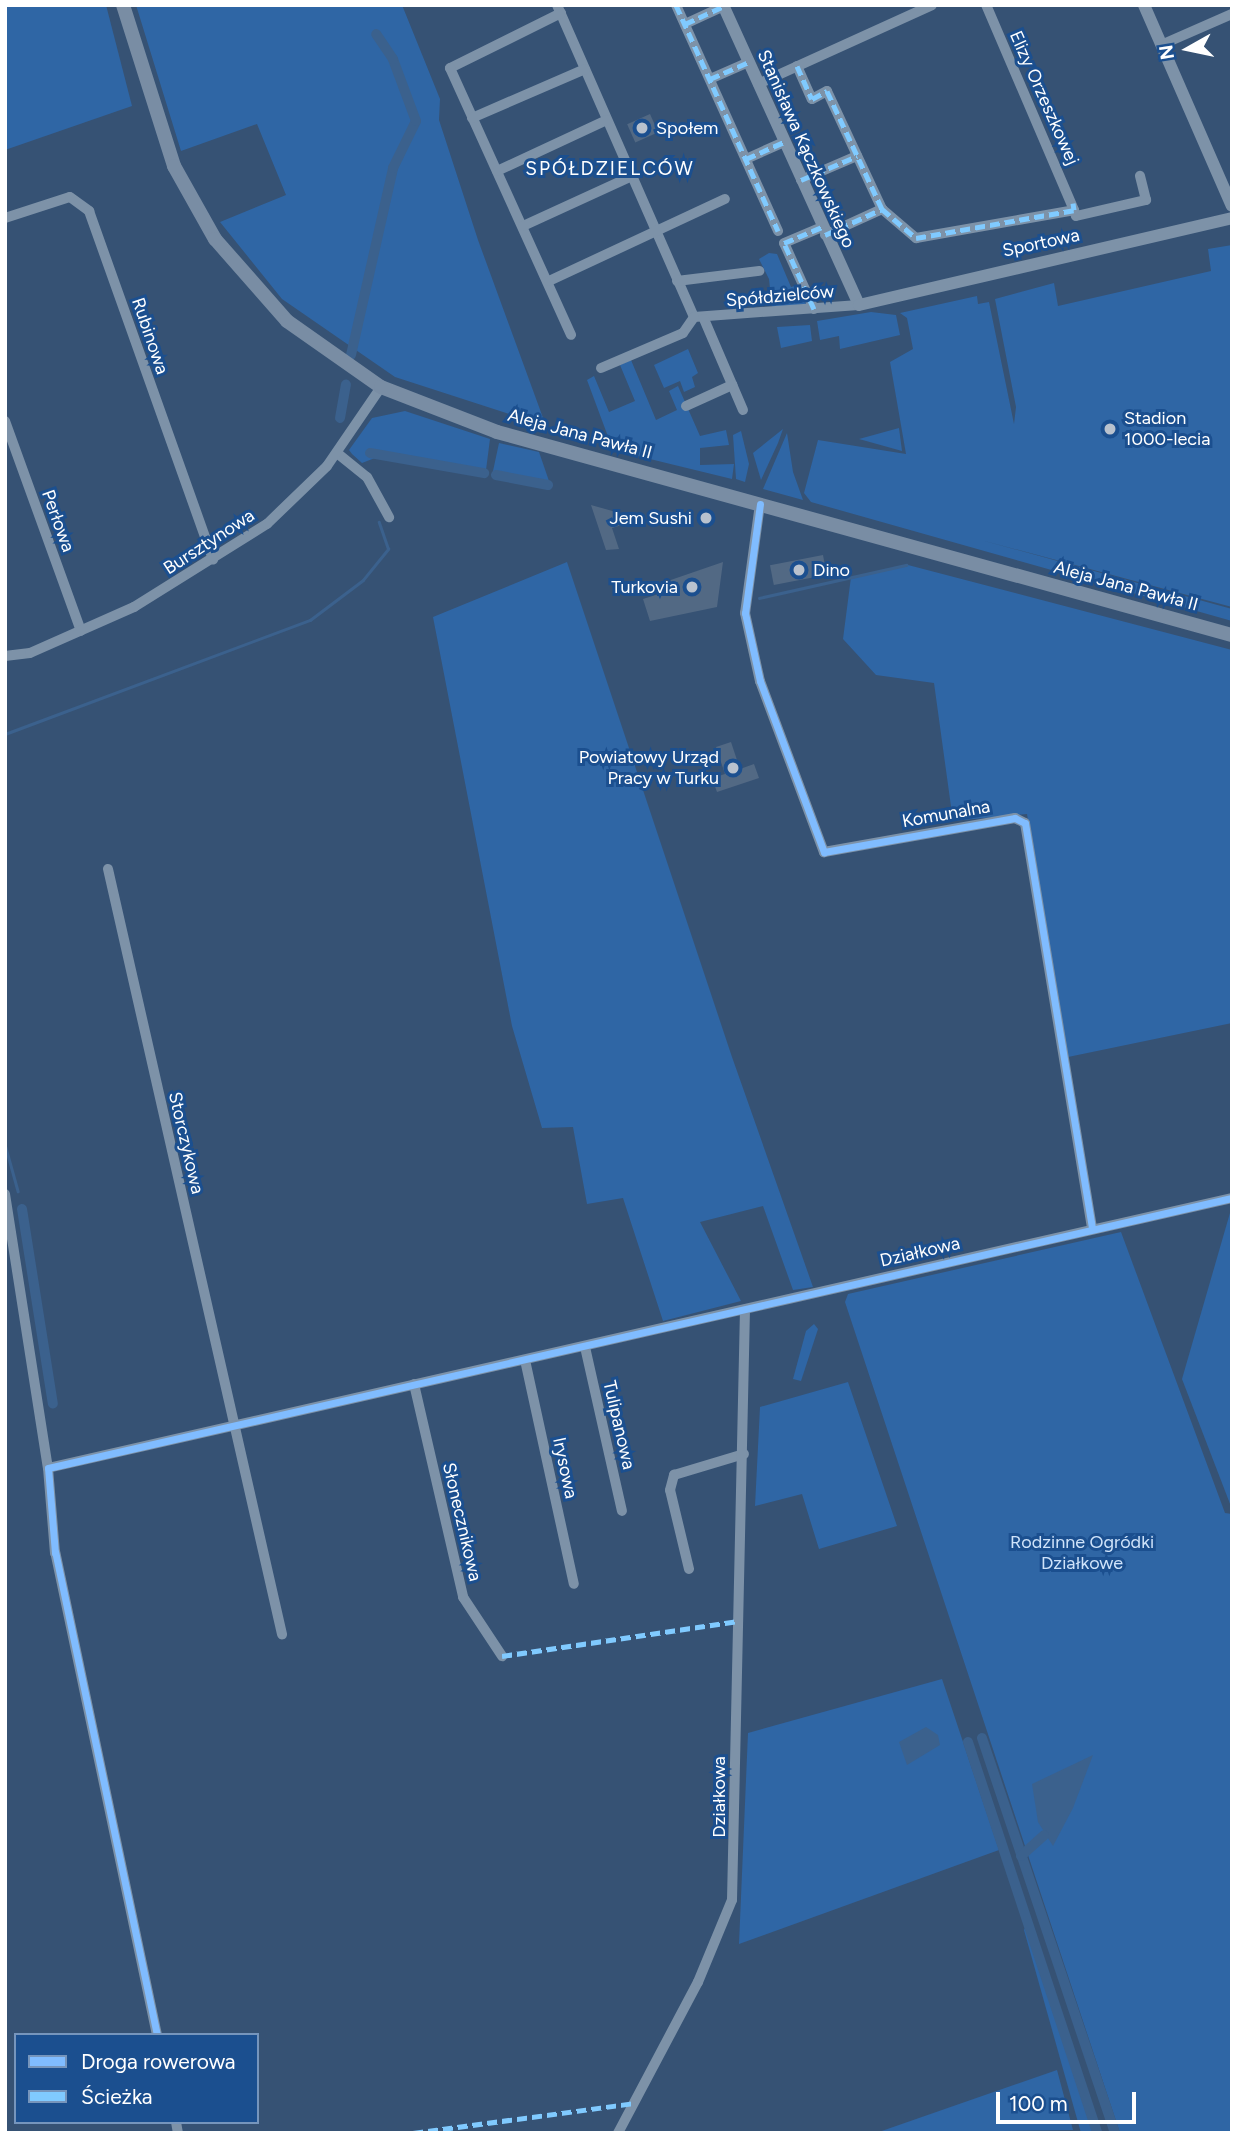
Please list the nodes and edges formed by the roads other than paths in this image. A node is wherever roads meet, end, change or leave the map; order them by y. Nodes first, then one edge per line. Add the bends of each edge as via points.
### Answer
1 (123, 5) edge
2 (677, 5) edge
3 (932, 5) edge
4 (986, 5) edge
5 (1144, 5) edge
6 (724, 6) edge
7 (559, 9) edge
8 (1232, 14) edge
9 (685, 24) junction
10 (1161, 45) junction
11 (749, 62) junction
12 (797, 66) junction
13 (585, 69) junction
14 (710, 79) junction
15 (758, 84) junction
16 (472, 118) junction
17 (607, 120) junction
18 (784, 142) junction
19 (857, 156) junction
20 (746, 159) junction
21 (497, 171) junction
22 (632, 176) junction
23 (1140, 176) dead end
24 (801, 180) junction
25 (725, 199) dead end
26 (1232, 206) edge
27 (1073, 207) junction
28 (882, 209) junction
29 (5, 218) edge
30 (1232, 218) edge
31 (523, 226) junction
32 (778, 231) dead end
33 (824, 231) junction
34 (657, 233) junction
35 (759, 271) dead end
36 (548, 281) junction
37 (677, 281) junction
38 (859, 305) junction
39 (814, 309) junction
40 (699, 318) junction
41 (571, 335) dead end
42 (601, 369) dead end
43 (732, 385) junction
44 (380, 387) junction
45 (686, 406) dead end
46 (743, 410) dead end
47 (5, 421) edge
48 (337, 453) junction
49 (760, 504) junction
50 (389, 517) dead end
51 (213, 560) junction
52 (81, 631) junction
53 (1232, 635) edge
54 (5, 656) edge
55 (108, 869) dead end
56 (5, 1194) edge
57 (1232, 1198) edge
58 (1091, 1228) junction
59 (745, 1310) junction
60 (585, 1347) junction
61 (525, 1360) junction
62 (414, 1384) junction
63 (234, 1424) junction
64 (744, 1454) junction
65 (48, 1468) junction
66 (622, 1511) dead end
67 (688, 1569) dead end
68 (574, 1584) dead end
69 (282, 1634) dead end
70 (502, 1656) dead end
71 (157, 2033) edge
72 (618, 2133) edge

1 - 44 main road, Aleja Jana Pawła II via 174,166 215,239 287,321
2 - 9 street
3 - 12 street
4 - 27 street, Elizy Orzeszkowej
5 - 10 street
6 - 9 street
6 - 11 street, Stanisława Kączkowskiego
7 - 13 street, Spółdzielców
7 - 16 street, Spółdzielców via 454,62 450,68
8 - 10 street
9 - 14 street
10 - 26 street
11 - 14 street
11 - 15 street, Stanisława Kączkowskiego
12 - 15 street
12 - 19 street via 812,99 827,91
13 - 16 street
13 - 17 street, Spółdzielców
14 - 20 street
15 - 18 street, Stanisława Kączkowskiego
16 - 21 street, Spółdzielców
17 - 21 street
17 - 22 street, Spółdzielców
18 - 20 street
18 - 24 street, Stanisława Kączkowskiego
19 - 24 street
19 - 28 street
20 - 32 street
21 - 31 street, Spółdzielców
22 - 31 street
22 - 34 street, Spółdzielców
23 - 27 street via 1146,200 1076,216
24 - 33 street, Stanisława Kączkowskiego
25 - 34 street
27 - 28 street via 916,238
28 - 33 street
29 - 51 street, Rubinowa via 71,197 89,211
30 - 38 street, Sportowa
31 - 36 street, Spółdzielców
33 - 38 street, Stanisława Kączkowskiego
33 - 39 street via 784,243
34 - 36 street
34 - 37 street, Spółdzielców
35 - 37 street, Spółdzielców
36 - 41 street, Spółdzielców
37 - 40 street, Spółdzielców
38 - 39 street, Spółdzielców
39 - 40 street, Spółdzielców
40 - 42 street via 683,333
40 - 43 street, Spółdzielców
43 - 45 street
43 - 46 street, Spółdzielców
44 - 48 street, Bursztynowa
44 - 49 main road, Aleja Jana Pawła II via 468,423
47 - 52 street, Perłowa
48 - 50 street via 367,477
48 - 51 street, Bursztynowa via 284,510
49 - 53 main road, Aleja Jana Pawła II
49 - 58 street, Komunalna via 745,613 760,681 824,852 1015,818 1025,823
51 - 52 street, Bursztynowa via 161,593
52 - 54 street, Bursztynowa via 25,655
55 - 63 street, Storczykowa
56 - 65 street
57 - 58 street, Działkowa
58 - 59 street, Działkowa
59 - 60 street, Działkowa
59 - 64 street, Działkowa
60 - 61 street, Działkowa
60 - 66 street, Tulipanowa
61 - 62 street, Działkowa
61 - 68 street, Irysowa
62 - 63 street, Działkowa
62 - 70 street, Słonecznikowa via 463,1597
63 - 65 street, Działkowa
63 - 69 street, Storczykowa
64 - 67 street via 674,1475 670,1490
64 - 72 street, Działkowa via 732,1900 698,1982
65 - 71 street via 55,1553

